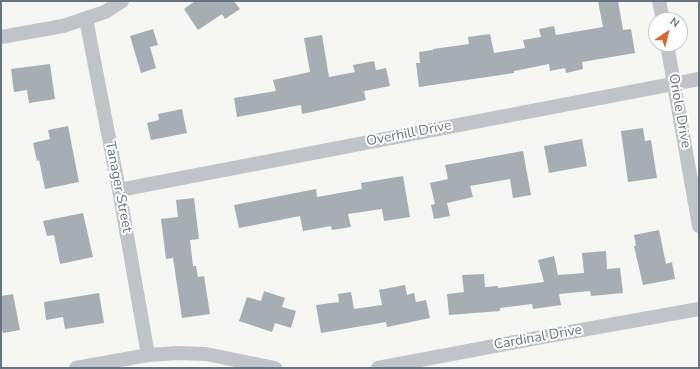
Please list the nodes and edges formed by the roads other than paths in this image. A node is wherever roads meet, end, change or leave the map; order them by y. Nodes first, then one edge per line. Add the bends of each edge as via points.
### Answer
1 (122, 1) edge
2 (659, 1) edge
3 (661, 12) edge
4 (86, 19) junction
5 (1, 37) edge
6 (668, 52) edge
7 (699, 79) edge
8 (674, 83) junction
9 (119, 190) junction
10 (699, 226) edge
11 (699, 309) edge
12 (148, 355) junction
13 (76, 368) edge
14 (275, 368) edge
15 (378, 368) edge

1 - 4 street via 105,12
2 - 3 street
4 - 5 street via 63,26
4 - 9 street, Tanager Street
6 - 8 street, Oriole Drive
7 - 8 street, Overhill Drive
8 - 9 street, Overhill Drive
8 - 10 street, Oriole Drive
9 - 12 street, Tanager Street
11 - 15 street, Cardinal Drive
12 - 13 street
12 - 14 street via 206,354

